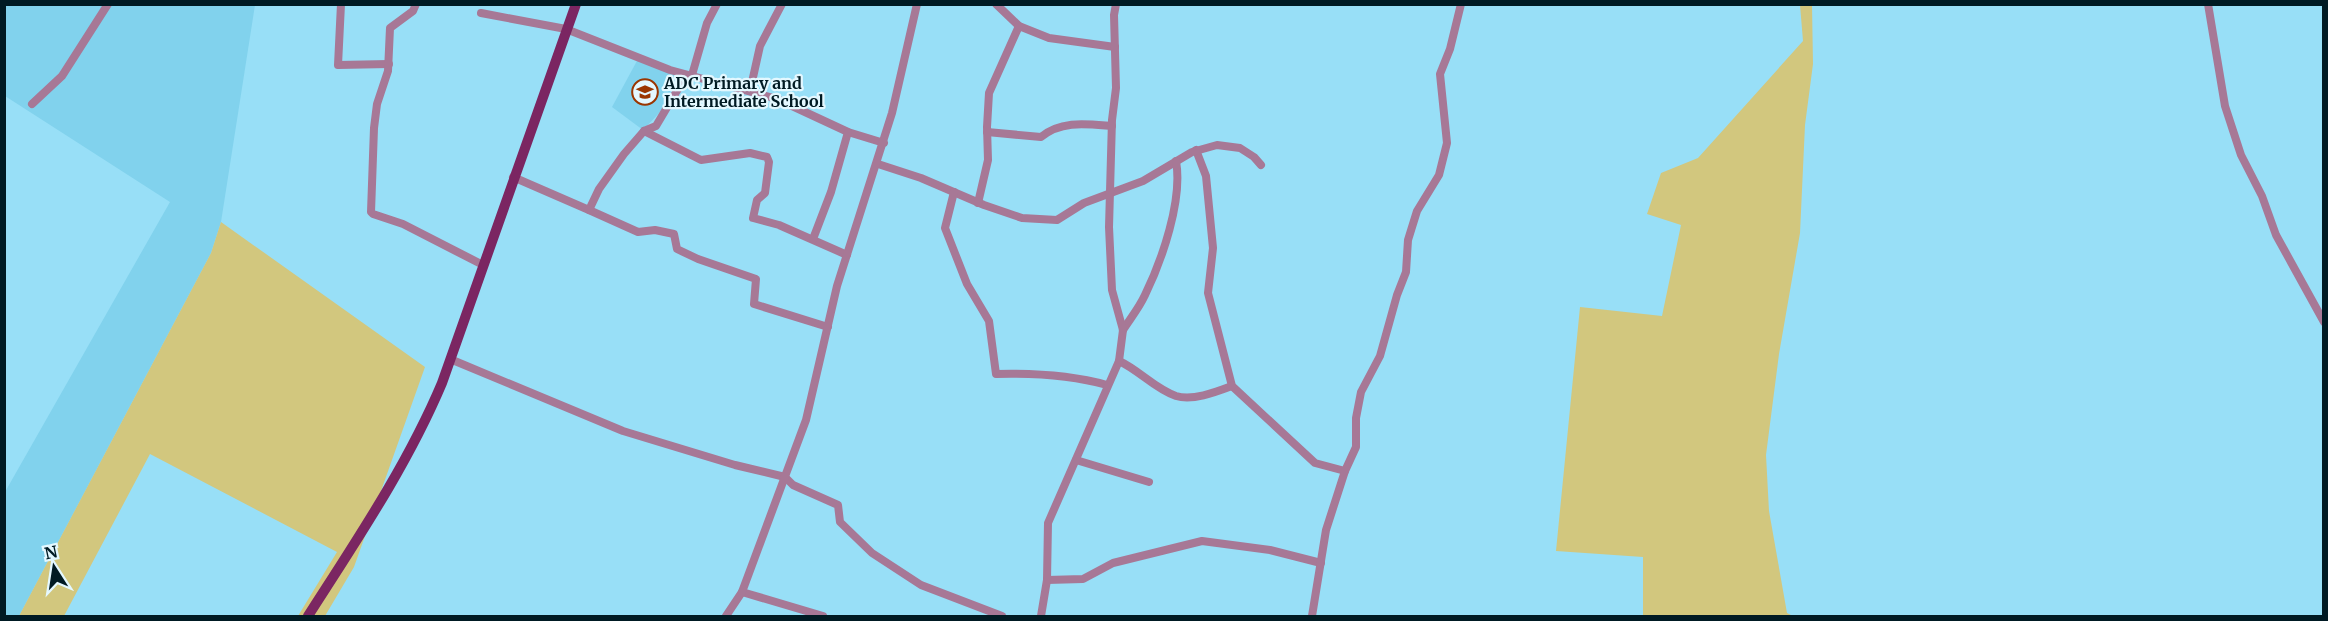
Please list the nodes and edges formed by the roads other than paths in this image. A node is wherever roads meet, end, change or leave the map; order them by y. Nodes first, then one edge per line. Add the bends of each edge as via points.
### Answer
1 (108, 4) edge
2 (341, 4) edge
3 (416, 4) edge
4 (576, 4) edge
5 (717, 4) edge
6 (783, 4) edge
7 (917, 4) edge
8 (996, 4) edge
9 (1116, 4) edge
10 (1461, 4) edge
11 (2208, 4) edge
12 (481, 14) dead end
13 (1019, 26) junction
14 (566, 29) junction
15 (1115, 47) junction
16 (389, 64) junction
17 (692, 75) junction
18 (750, 91) junction
19 (32, 105) dead end
20 (1112, 126) junction
21 (644, 131) junction
22 (848, 132) junction
23 (987, 132) junction
24 (884, 143) junction
25 (1197, 150) junction
26 (1176, 161) junction
27 (878, 164) junction
28 (1261, 165) dead end
29 (513, 177) junction
30 (954, 192) junction
31 (1109, 193) junction
32 (978, 203) junction
33 (589, 210) junction
34 (813, 239) junction
35 (847, 255) junction
36 (483, 265) junction
37 (2324, 322) edge
38 (828, 327) junction
39 (1123, 330) junction
40 (450, 359) junction
41 (1119, 361) junction
42 (1107, 385) junction
43 (1232, 386) junction
44 (1076, 460) junction
45 (1345, 471) junction
46 (785, 477) junction
47 (1149, 482) dead end
48 (1321, 563) junction
49 (1047, 580) junction
50 (742, 592) junction
51 (308, 616) edge
52 (726, 616) edge
53 (823, 616) edge
54 (1002, 616) edge
55 (1041, 616) edge
56 (1312, 616) edge

1 - 19 street via 62,76
2 - 16 street via 338,65
3 - 16 street via 413,11 390,28
4 - 14 main road
5 - 17 street via 707,23
6 - 18 street via 759,46
7 - 24 street
8 - 13 street
9 - 15 street
10 - 45 street via 1440,74 1447,143 1439,175 1417,211 1408,240 1406,272 1380,356 1361,392 1356,447
11 - 37 street via 2225,106 2241,155 2276,235
12 - 14 street
13 - 15 street via 1049,38
13 - 23 street via 989,93
14 - 17 street
14 - 29 main road
15 - 20 street
16 - 36 street via 377,104 371,212
17 - 18 street
17 - 21 street via 681,84 656,126
18 - 22 street via 777,99
20 - 23 street via 1076,124 1050,129 1041,137
20 - 31 street
21 - 33 street via 599,189
21 - 34 street via 701,160 750,153 767,157 770,162 765,193 757,200 753,218
22 - 24 street
22 - 34 street
23 - 32 street via 988,160
24 - 27 street
25 - 26 street
25 - 28 street via 1217,145 1240,148
25 - 43 street via 1206,176 1213,248 1208,293
26 - 31 street via 1143,181
26 - 39 street via 1174,206 1159,264 1145,296
27 - 30 street
27 - 35 street
29 - 33 street
29 - 36 main road
30 - 32 street
30 - 42 street via 945,228 967,284 989,321 996,374 1046,374
31 - 32 street via 1058,220 1022,218
31 - 39 street via 1112,290
33 - 38 street via 638,232 674,234 677,249 756,279 754,304
34 - 35 street
35 - 38 street
36 - 40 main road
38 - 46 street via 806,420
39 - 41 street
40 - 46 street via 623,431
40 - 51 main road via 414,445
41 - 42 street
41 - 43 street via 1178,396 1204,395
42 - 44 street
43 - 45 street via 1315,464
44 - 47 street
44 - 49 street via 1048,523
45 - 48 street via 1326,530
46 - 50 street
46 - 54 street via 793,485 838,506 840,522 848,531 872,553 921,585
48 - 49 street via 1270,550 1202,541 1113,563 1083,579
48 - 56 street
49 - 55 street
50 - 52 street
50 - 53 street

